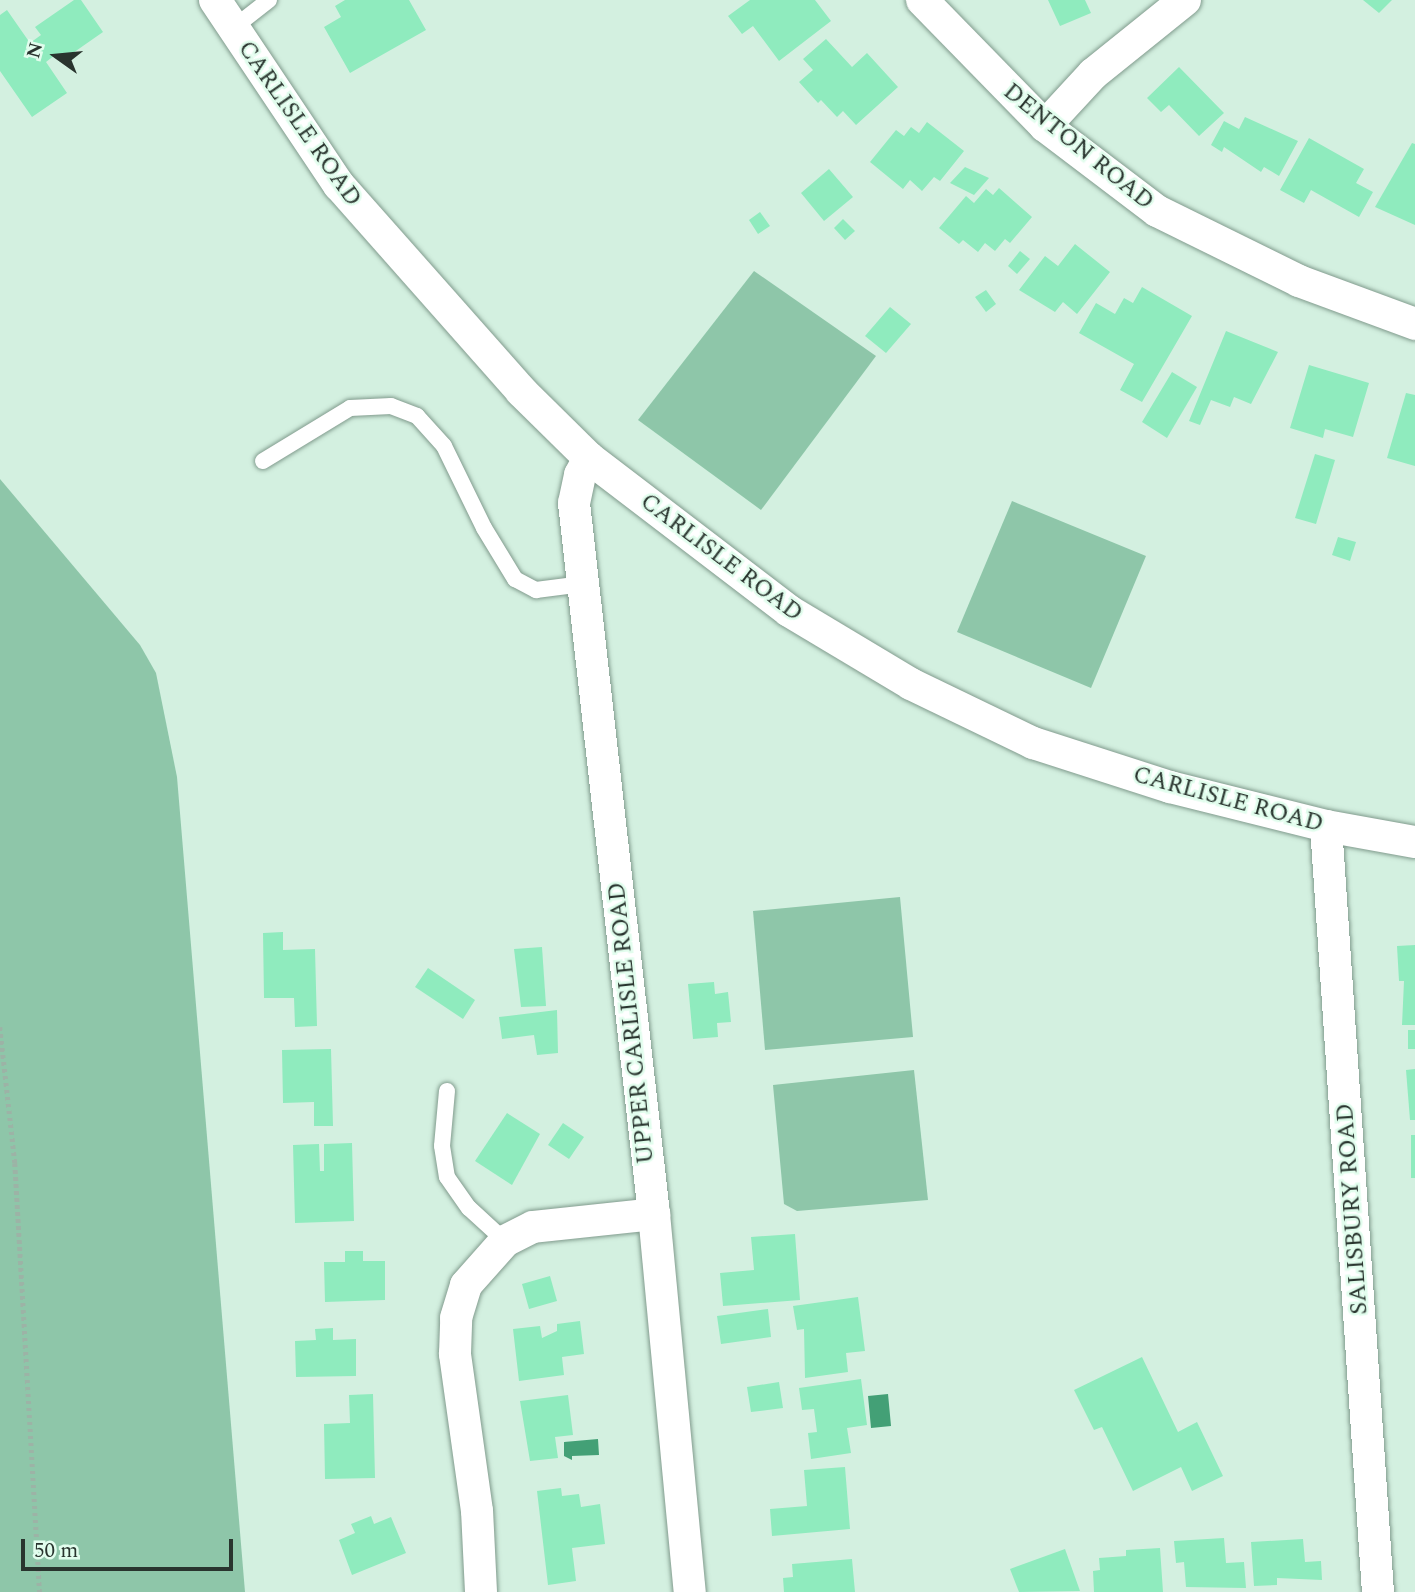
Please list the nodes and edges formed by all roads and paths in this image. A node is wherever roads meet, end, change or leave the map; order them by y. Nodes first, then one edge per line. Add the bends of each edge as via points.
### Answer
1 (215, 0) edge
2 (269, 0) edge
3 (922, 0) edge
4 (1185, 0) edge
5 (232, 29) junction
6 (1045, 126) junction
7 (1415, 324) edge
8 (589, 458) junction
9 (263, 461) dead end
10 (583, 584) junction
11 (1326, 826) junction
12 (1415, 842) edge
13 (0, 1027) edge
14 (447, 1091) dead end
15 (654, 1214) junction
16 (505, 1241) junction
17 (40, 1592) edge
18 (481, 1592) edge
19 (690, 1592) edge
20 (1378, 1592) edge

1 - 5 street, CARLISLE ROAD
2 - 5 lane
3 - 6 street, DENTON ROAD
4 - 6 street via 1093,74
5 - 8 street, CARLISLE ROAD via 339,186 521,391
6 - 7 street, DENTON ROAD via 1157,211 1299,281
8 - 10 street, UPPER CARLISLE ROAD via 574,503
8 - 11 street, CARLISLE ROAD via 789,611 911,684 1033,743 1170,788
9 - 10 lane via 350,408 391,406 417,416 444,446 515,579 536,590
10 - 15 street, UPPER CARLISLE ROAD
11 - 12 street, CARLISLE ROAD
11 - 20 street, SALISBURY ROAD
13 - 17 path via 15,1163
14 - 16 lane via 442,1146 447,1177 469,1208
15 - 16 street via 533,1227
15 - 19 street, UPPER CARLISLE ROAD
16 - 18 street via 467,1285 456,1318

